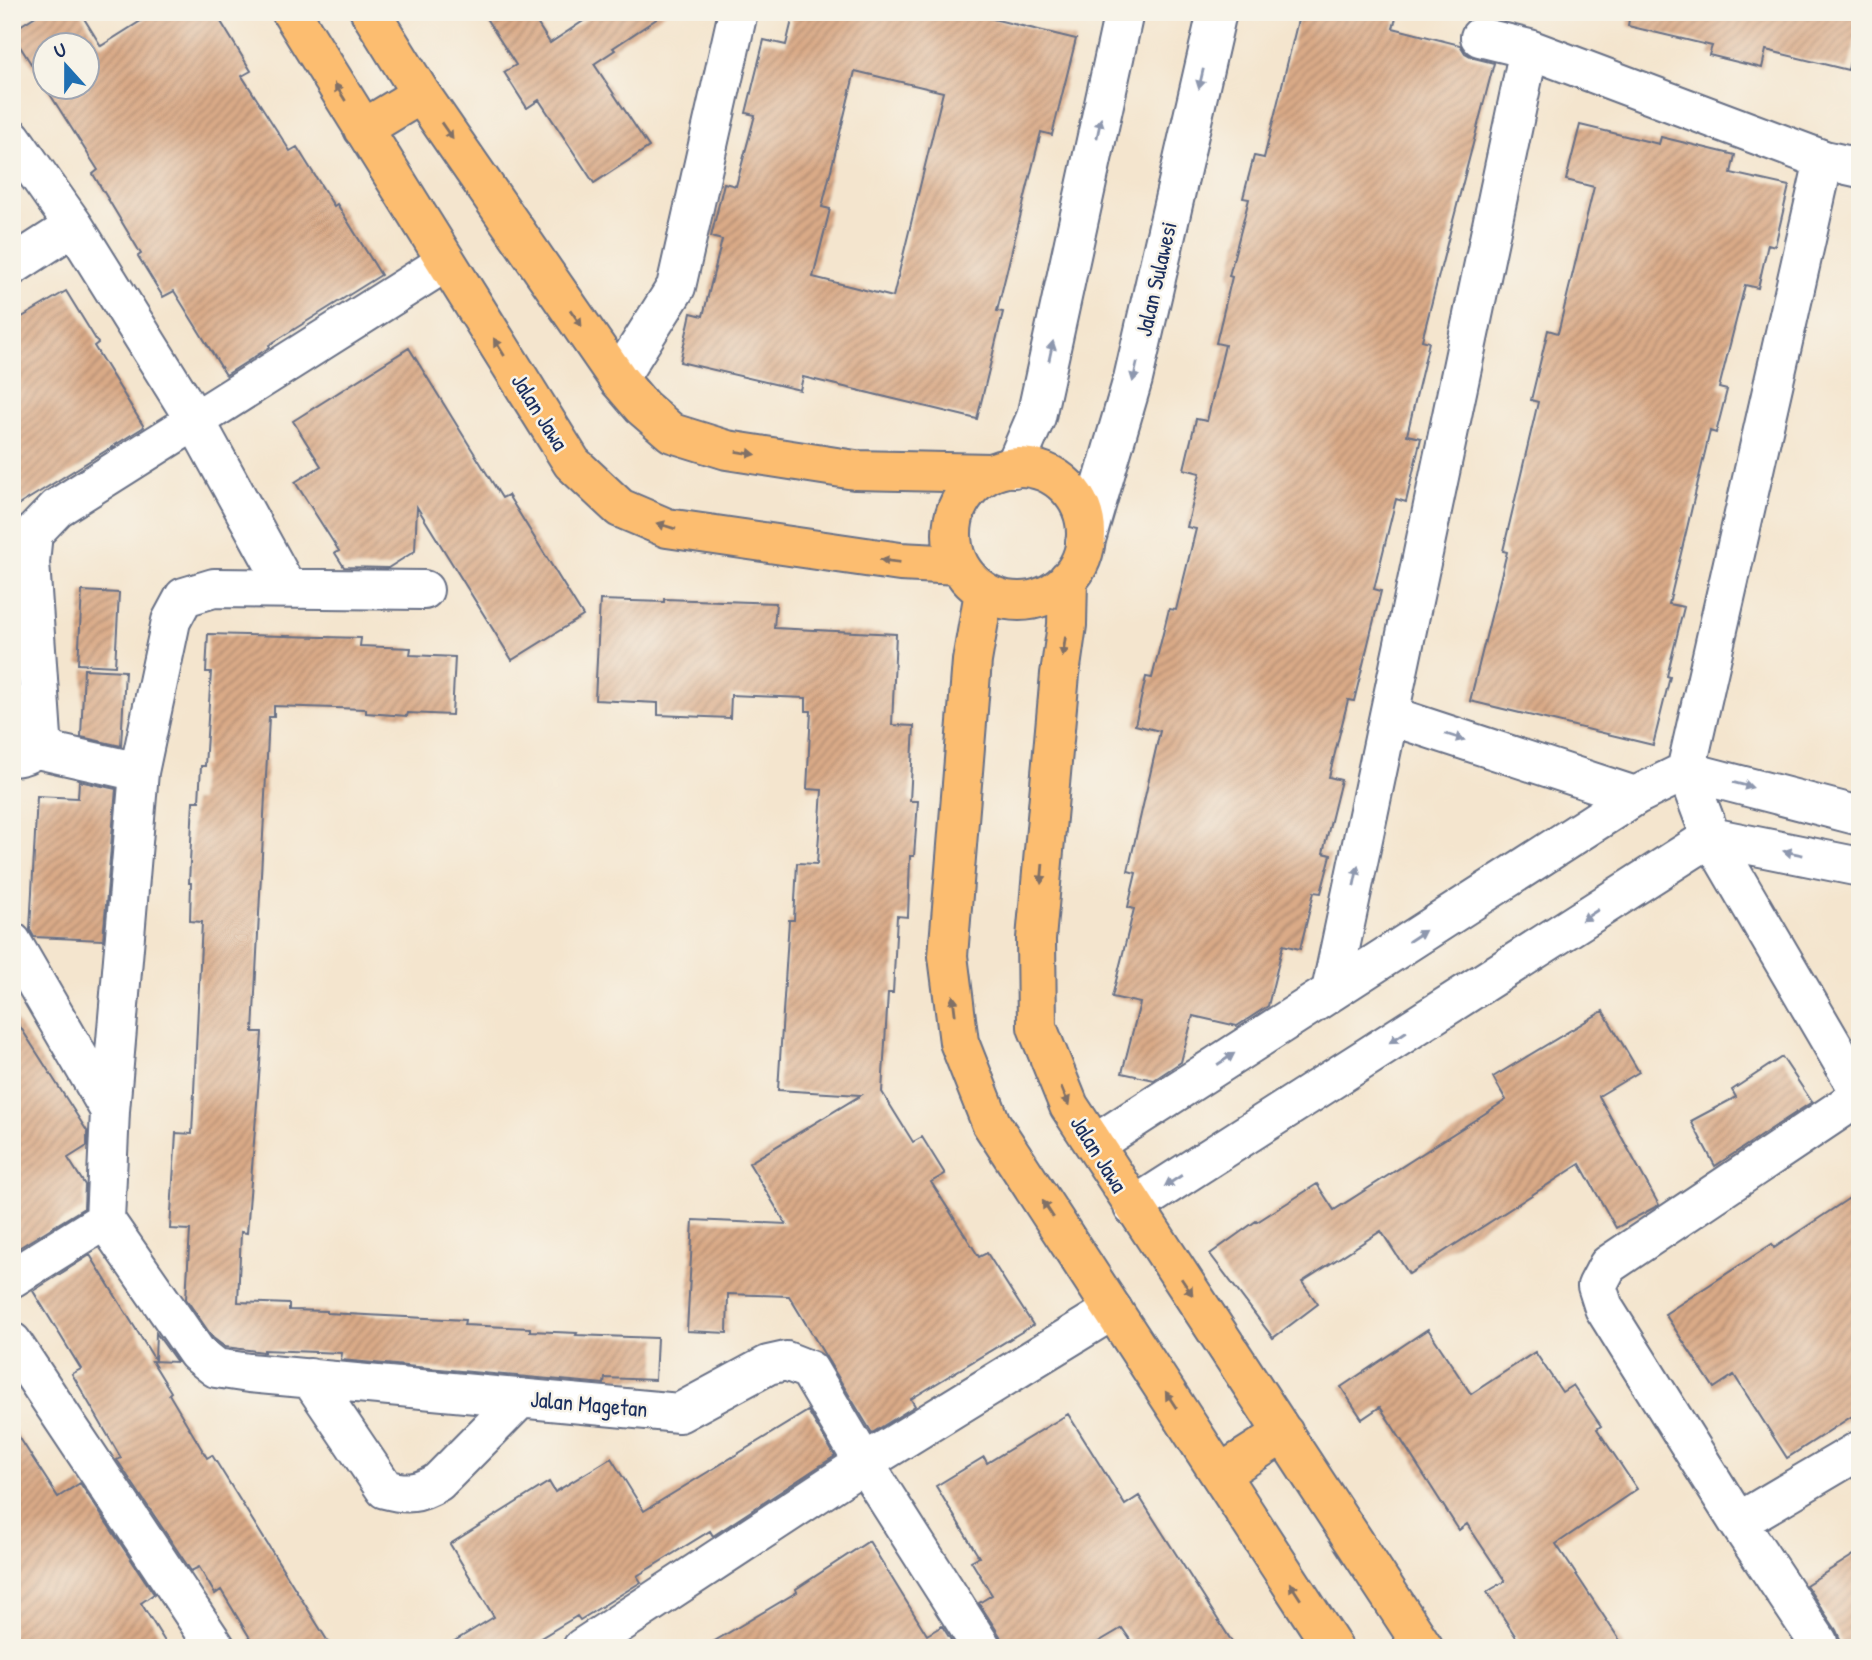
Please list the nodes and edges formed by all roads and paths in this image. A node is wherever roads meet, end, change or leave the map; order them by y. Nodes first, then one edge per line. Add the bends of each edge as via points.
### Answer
1 (291, 12) edge
2 (369, 12) edge
3 (738, 12) edge
4 (1124, 12) edge
5 (1217, 12) edge
6 (1479, 37) dead end
7 (1529, 49) junction
8 (421, 94) junction
9 (363, 129) junction
10 (12, 138) edge
11 (1842, 164) edge
12 (74, 226) junction
13 (446, 262) junction
14 (12, 266) edge
15 (618, 379) junction
16 (196, 422) junction
17 (1003, 471) junction
18 (1085, 543) junction
19 (971, 579) junction
20 (1068, 579) junction
21 (287, 588) junction
22 (424, 590) dead end
23 (1391, 716) junction
24 (24, 753) edge
25 (1686, 771) junction
26 (139, 772) junction
27 (1635, 796) junction
28 (1860, 816) edge
29 (1711, 837) junction
30 (1860, 867) edge
31 (12, 942) edge
32 (1331, 990) junction
33 (1860, 1094) edge
34 (110, 1111) junction
35 (1095, 1144) junction
36 (1133, 1207) junction
37 (105, 1220) junction
38 (12, 1278) edge
39 (1113, 1310) junction
40 (12, 1342) edge
41 (310, 1378) junction
42 (522, 1398) junction
43 (1284, 1433) junction
44 (1860, 1450) edge
45 (864, 1463) junction
46 (1220, 1474) junction
47 (1738, 1522) junction
48 (1818, 1642) dead end
49 (216, 1648) edge
50 (582, 1648) edge
51 (982, 1648) edge
52 (1333, 1648) edge
53 (1424, 1648) edge

9 -> 1 main road, Jalan Jawa
2 - 8 main road
3 - 15 street via 676,288
17 -> 4 street via 1036,417
5 -> 18 street, Jalan Sulawesi via 1133,379
6 - 7 street
7 - 11 street
7 - 23 street
8 - 9 main road
8 -> 15 main road
9 - 13 main road, Jalan Jawa
10 - 12 street
11 - 25 street
12 - 14 street
12 - 16 street
13 - 16 street
19 -> 13 main road, Jalan Jawa via 900,562 667,528 620,508 572,463
15 -> 17 main road via 672,433 727,450 855,470
16 - 21 street
16 - 24 street via 57,509 33,533 30,562 42,737
17 - 18 main road via 1033,469 1068,489 1085,524
17 - 19 main road via 973,485 952,523 952,544
18 - 20 main road via 1083,556
19 - 20 main road via 1013,601 1043,597
39 -> 19 main road via 991,1123 959,1042 948,956 972,661
20 -> 35 main road, Jalan Jawa via 1037,939 1037,1027 1069,1106
21 - 22 street
21 - 26 street via 214,588 184,597 171,621
23 -> 27 street
32 -> 23 street
24 - 26 street
25 - 27 street
25 -> 28 street
25 - 29 street
26 - 34 street
32 -> 27 street
30 -> 29 street
29 - 33 street
29 -> 36 street
31 - 34 street
35 -> 32 street
33 - 47 street via 1608,1265 1597,1286 1604,1308
34 - 37 street
35 - 36 main road, Jalan Jawa
36 -> 43 main road, Jalan Jawa
37 - 38 street
37 - 41 street, Jalan Magetan via 197,1353 216,1368
39 - 45 street
46 -> 39 main road
40 - 49 street
41 - 42 street, Jalan Magetan
41 - 42 street via 385,1489 406,1495 438,1482
42 - 45 street, Jalan Magetan via 679,1413 768,1365 786,1361 809,1370
43 - 46 main road
43 - 53 main road, Jalan Jawa
44 - 47 street
45 - 50 street
45 - 51 street, Jalan Magetan
52 -> 46 main road
47 - 48 street

